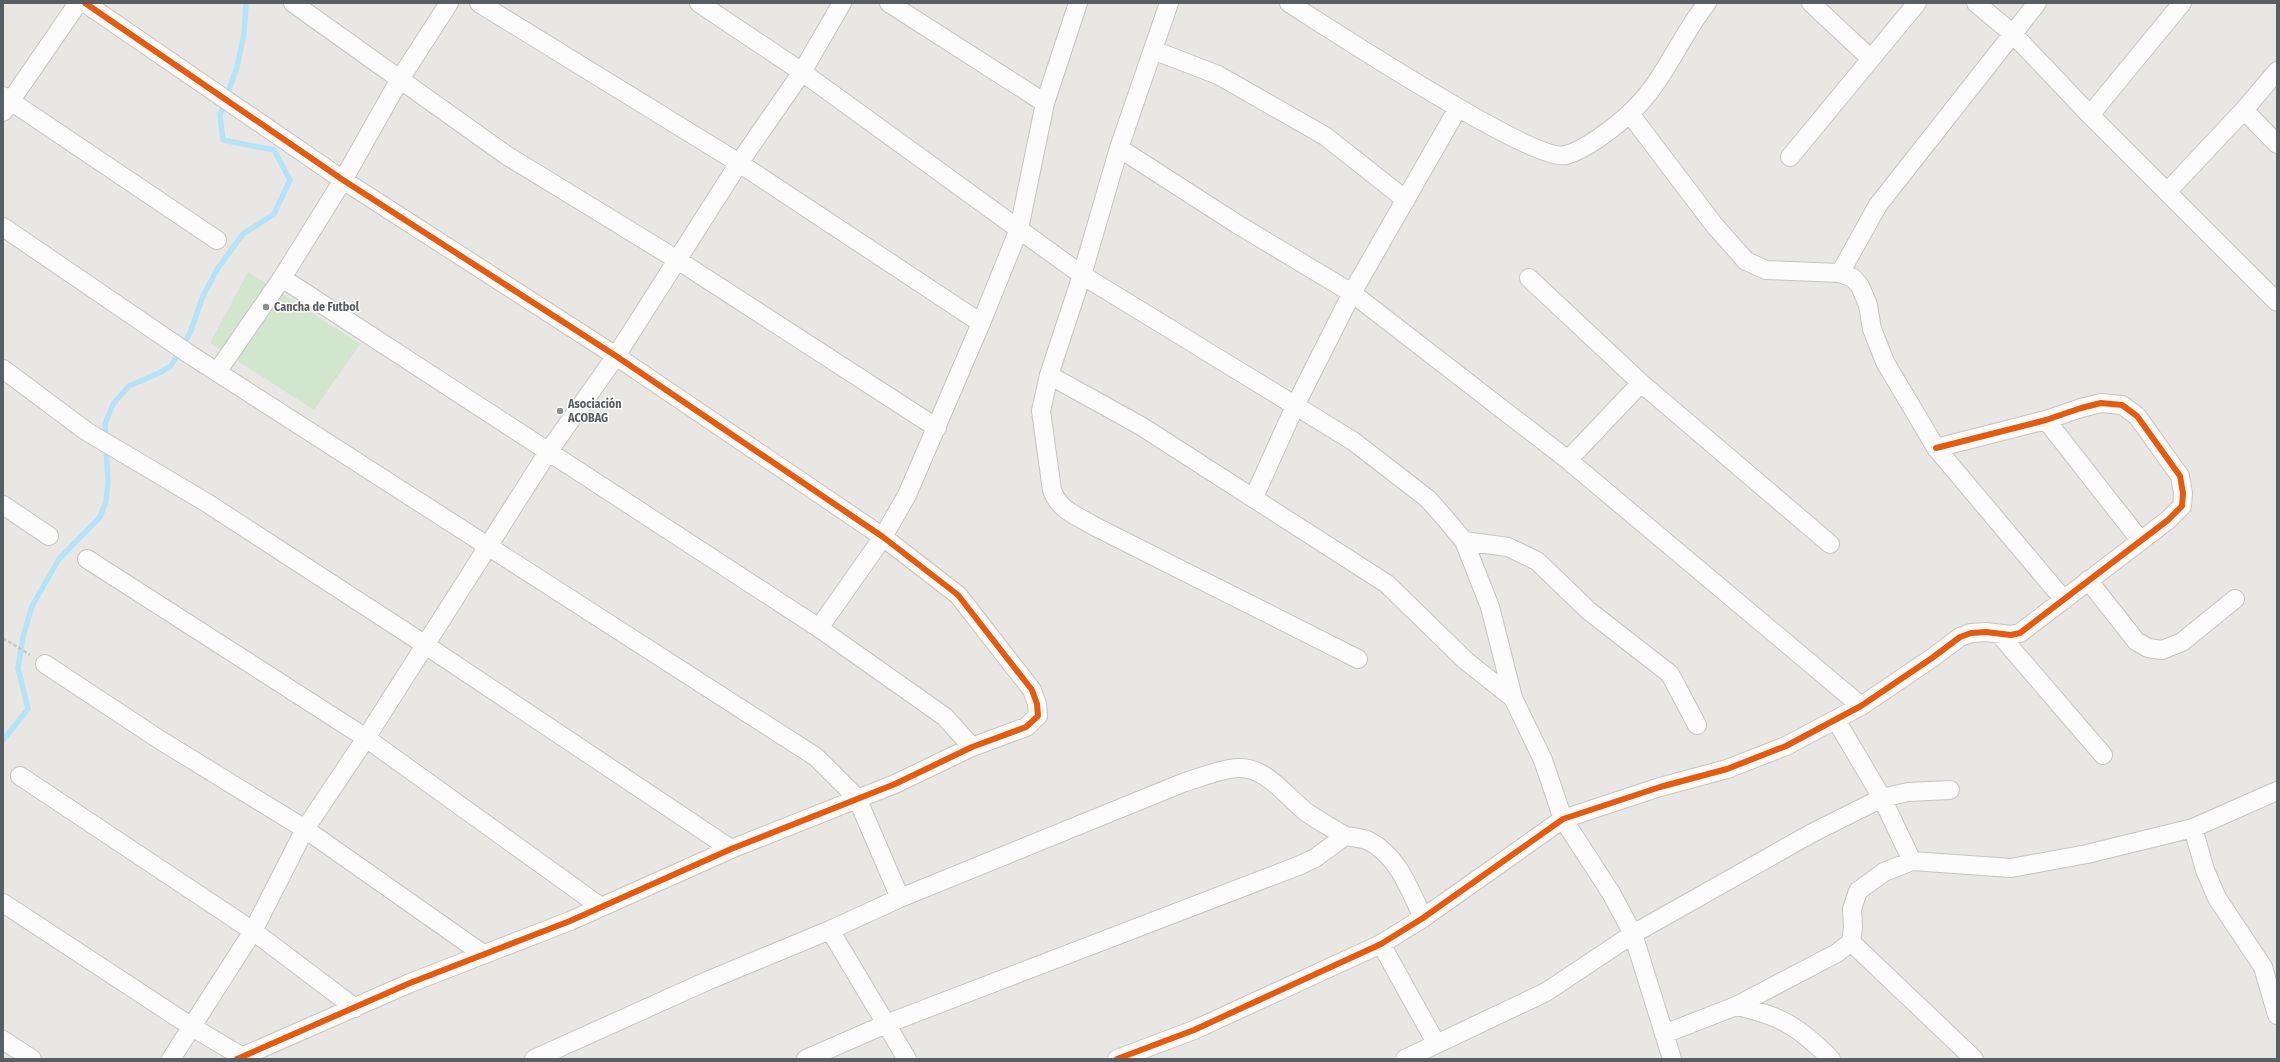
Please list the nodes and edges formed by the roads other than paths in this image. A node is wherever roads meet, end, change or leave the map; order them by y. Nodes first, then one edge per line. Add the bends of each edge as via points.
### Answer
1 (78, 3) edge
2 (85, 3) edge
3 (293, 3) edge
4 (449, 3) edge
5 (479, 3) edge
6 (699, 3) edge
7 (842, 3) edge
8 (889, 3) edge
9 (1078, 3) edge
10 (1169, 3) edge
11 (1289, 3) edge
12 (1707, 3) edge
13 (1812, 3) edge
14 (1917, 3) edge
15 (1976, 3) edge
16 (2037, 3) edge
17 (2182, 3) edge
18 (2013, 34) junction
19 (1153, 50) junction
20 (1871, 59) junction
21 (2277, 71) edge
22 (802, 72) junction
23 (400, 79) junction
24 (5, 103) edge
25 (1045, 103) junction
26 (1458, 108) junction
27 (2244, 110) junction
28 (1630, 114) junction
29 (2090, 115) junction
30 (2277, 144) edge
31 (1119, 148) junction
32 (1790, 157) dead end
33 (739, 162) junction
34 (343, 180) junction
35 (2167, 192) junction
36 (1406, 200) junction
37 (3, 227) edge
38 (1019, 229) junction
39 (217, 240) dead end
40 (676, 259) junction
41 (1840, 273) junction
42 (1082, 275) junction
43 (282, 278) junction
44 (1529, 278) dead end
45 (1352, 293) junction
46 (2277, 302) edge
47 (981, 322) junction
48 (616, 356) junction
49 (3, 369) edge
50 (217, 372) junction
51 (1049, 375) junction
52 (1641, 383) junction
53 (1296, 404) junction
54 (2046, 420) junction
55 (937, 428) junction
56 (1936, 448) junction
57 (548, 452) junction
58 (1568, 460) junction
59 (1254, 497) junction
60 (3, 505) edge
61 (49, 536) dead end
62 (883, 537) junction
63 (2140, 540) junction
64 (1464, 541) junction
65 (1830, 544) dead end
66 (489, 545) junction
67 (87, 559) dead end
68 (2088, 580) junction
69 (2234, 599) dead end
70 (2064, 600) junction
71 (819, 628) junction
72 (1999, 634) junction
73 (424, 644) junction
74 (1358, 659) dead end
75 (38, 660) road end
76 (1513, 698) junction
77 (1861, 706) junction
78 (1836, 720) junction
79 (1697, 725) dead end
80 (366, 738) junction
81 (972, 748) junction
82 (2103, 755) dead end
83 (20, 776) dead end
84 (1950, 790) dead end
85 (2277, 791) edge
86 (857, 798) junction
87 (1882, 798) junction
88 (1563, 819) junction
89 (2193, 828) junction
90 (305, 829) junction
91 (1345, 836) junction
92 (731, 849) junction
93 (1912, 861) junction
94 (900, 898) junction
95 (3, 903) edge
96 (601, 907) junction
97 (1423, 918) junction
98 (830, 930) junction
99 (253, 931) junction
100 (1633, 934) junction
101 (1851, 942) junction
102 (1381, 944) junction
103 (483, 954) junction
104 (1736, 1006) junction
105 (355, 1008) junction
106 (2277, 1015) edge
107 (886, 1024) junction
108 (192, 1027) junction
109 (1664, 1034) junction
110 (3, 1040) edge
111 (1436, 1043) junction
112 (242, 1058) edge
113 (32, 1059) edge
114 (171, 1059) edge
115 (534, 1059) edge
116 (806, 1059) edge
117 (907, 1059) edge
118 (1117, 1059) edge
119 (1405, 1059) edge
120 (1672, 1059) edge
121 (1831, 1059) edge
122 (1974, 1059) edge

1 - 24 street
2 - 34 street
3 - 23 street
4 - 23 street
5 - 33 street
6 - 22 street
7 - 22 street
8 - 25 street
9 - 25 street
10 - 19 street
11 - 26 street
12 - 28 street via 1671,62
13 - 20 street
14 - 20 street
15 - 18 street
16 - 18 street
17 - 29 street
18 - 29 street
18 - 41 street via 1878,205
19 - 31 street
19 - 36 street via 1218,74 1325,136
20 - 32 street
21 - 27 street
22 - 33 street
22 - 38 street
23 - 34 street
23 - 40 street via 506,155
24 - 39 street
25 - 38 street
26 - 28 street via 1538,149 1565,156 1591,143
26 - 36 street
27 - 30 street
27 - 35 street
28 - 41 street via 1715,226 1746,261 1766,270
29 - 35 street
31 - 42 street
31 - 45 street via 1237,224
33 - 40 street
33 - 47 street
34 - 43 street
34 - 48 street
35 - 46 street
36 - 45 street
37 - 50 street
38 - 42 street
38 - 47 street
40 - 48 street
40 - 55 street
41 - 56 street via 1853,278 1860,286 1868,305 1872,329 1885,362
42 - 51 street
42 - 53 street
43 - 50 street
43 - 57 street
44 - 52 street
45 - 53 street
45 - 58 street
47 - 55 street
48 - 57 street
48 - 62 street
49 - 73 street via 86,430 207,503
50 - 66 street
51 - 59 street via 1142,426
51 - 74 street via 1041,411 1056,502 1110,534
52 - 58 street
52 - 65 street
53 - 59 street
53 - 64 street via 1353,441 1428,499
54 - 56 street
54 - 63 street
54 - 63 street via 2101,403 2122,405 2137,416 2180,476 2184,493 2182,506 2168,520
55 - 62 street via 907,495
56 - 70 street
57 - 66 street
57 - 71 street
58 - 77 street
59 - 76 street via 1386,584 1466,661
60 - 61 street
62 - 71 street
62 - 81 street via 958,594 1032,690 1038,716 1026,727
63 - 68 street
64 - 76 street via 1490,607
64 - 79 street via 1508,547 1538,561 1589,611 1670,674
66 - 73 street
66 - 86 street via 816,756
67 - 80 street
68 - 69 street via 2136,641 2148,648 2162,650 2182,642
68 - 70 street
70 - 72 street via 2020,633 2011,636
71 - 81 street via 945,717
72 - 77 street via 1971,633 1960,637
72 - 82 street
73 - 80 street
73 - 92 street
75 - 90 street via 160,740
76 - 88 street via 1543,760
77 - 78 street
78 - 87 street
78 - 88 street via 1786,746 1727,769 1660,787
80 - 90 street
80 - 96 street
81 - 86 street via 895,784
83 - 99 street
84 - 87 street via 1908,792
85 - 89 street
86 - 92 street
86 - 94 street
87 - 93 street
87 - 100 street via 1812,833
88 - 97 street
88 - 100 street via 1611,893
89 - 93 street via 2087,854 2011,868
89 - 106 street via 2205,870 2217,898 2263,967
90 - 99 street
90 - 103 street
91 - 94 street via 1309,814 1270,780 1256,772 1240,768 1220,771 1185,782
91 - 97 street via 1368,840 1388,854 1407,883
91 - 107 street via 1315,858 1298,866
92 - 96 street
93 - 101 street via 1884,872 1858,890 1852,909
94 - 98 street
95 - 108 street
96 - 103 street
97 - 102 street
98 - 107 street
98 - 115 street via 707,981
99 - 105 street
99 - 108 street
100 - 109 street
100 - 111 street via 1546,992
101 - 104 street via 1837,953
101 - 122 street
102 - 111 street
102 - 118 street via 1194,1030
103 - 105 street
104 - 109 street
104 - 121 street via 1764,1012 1783,1020 1817,1045
105 - 112 street
107 - 116 street
107 - 117 street
108 - 112 street
108 - 114 street
109 - 120 street
110 - 113 street
111 - 119 street

